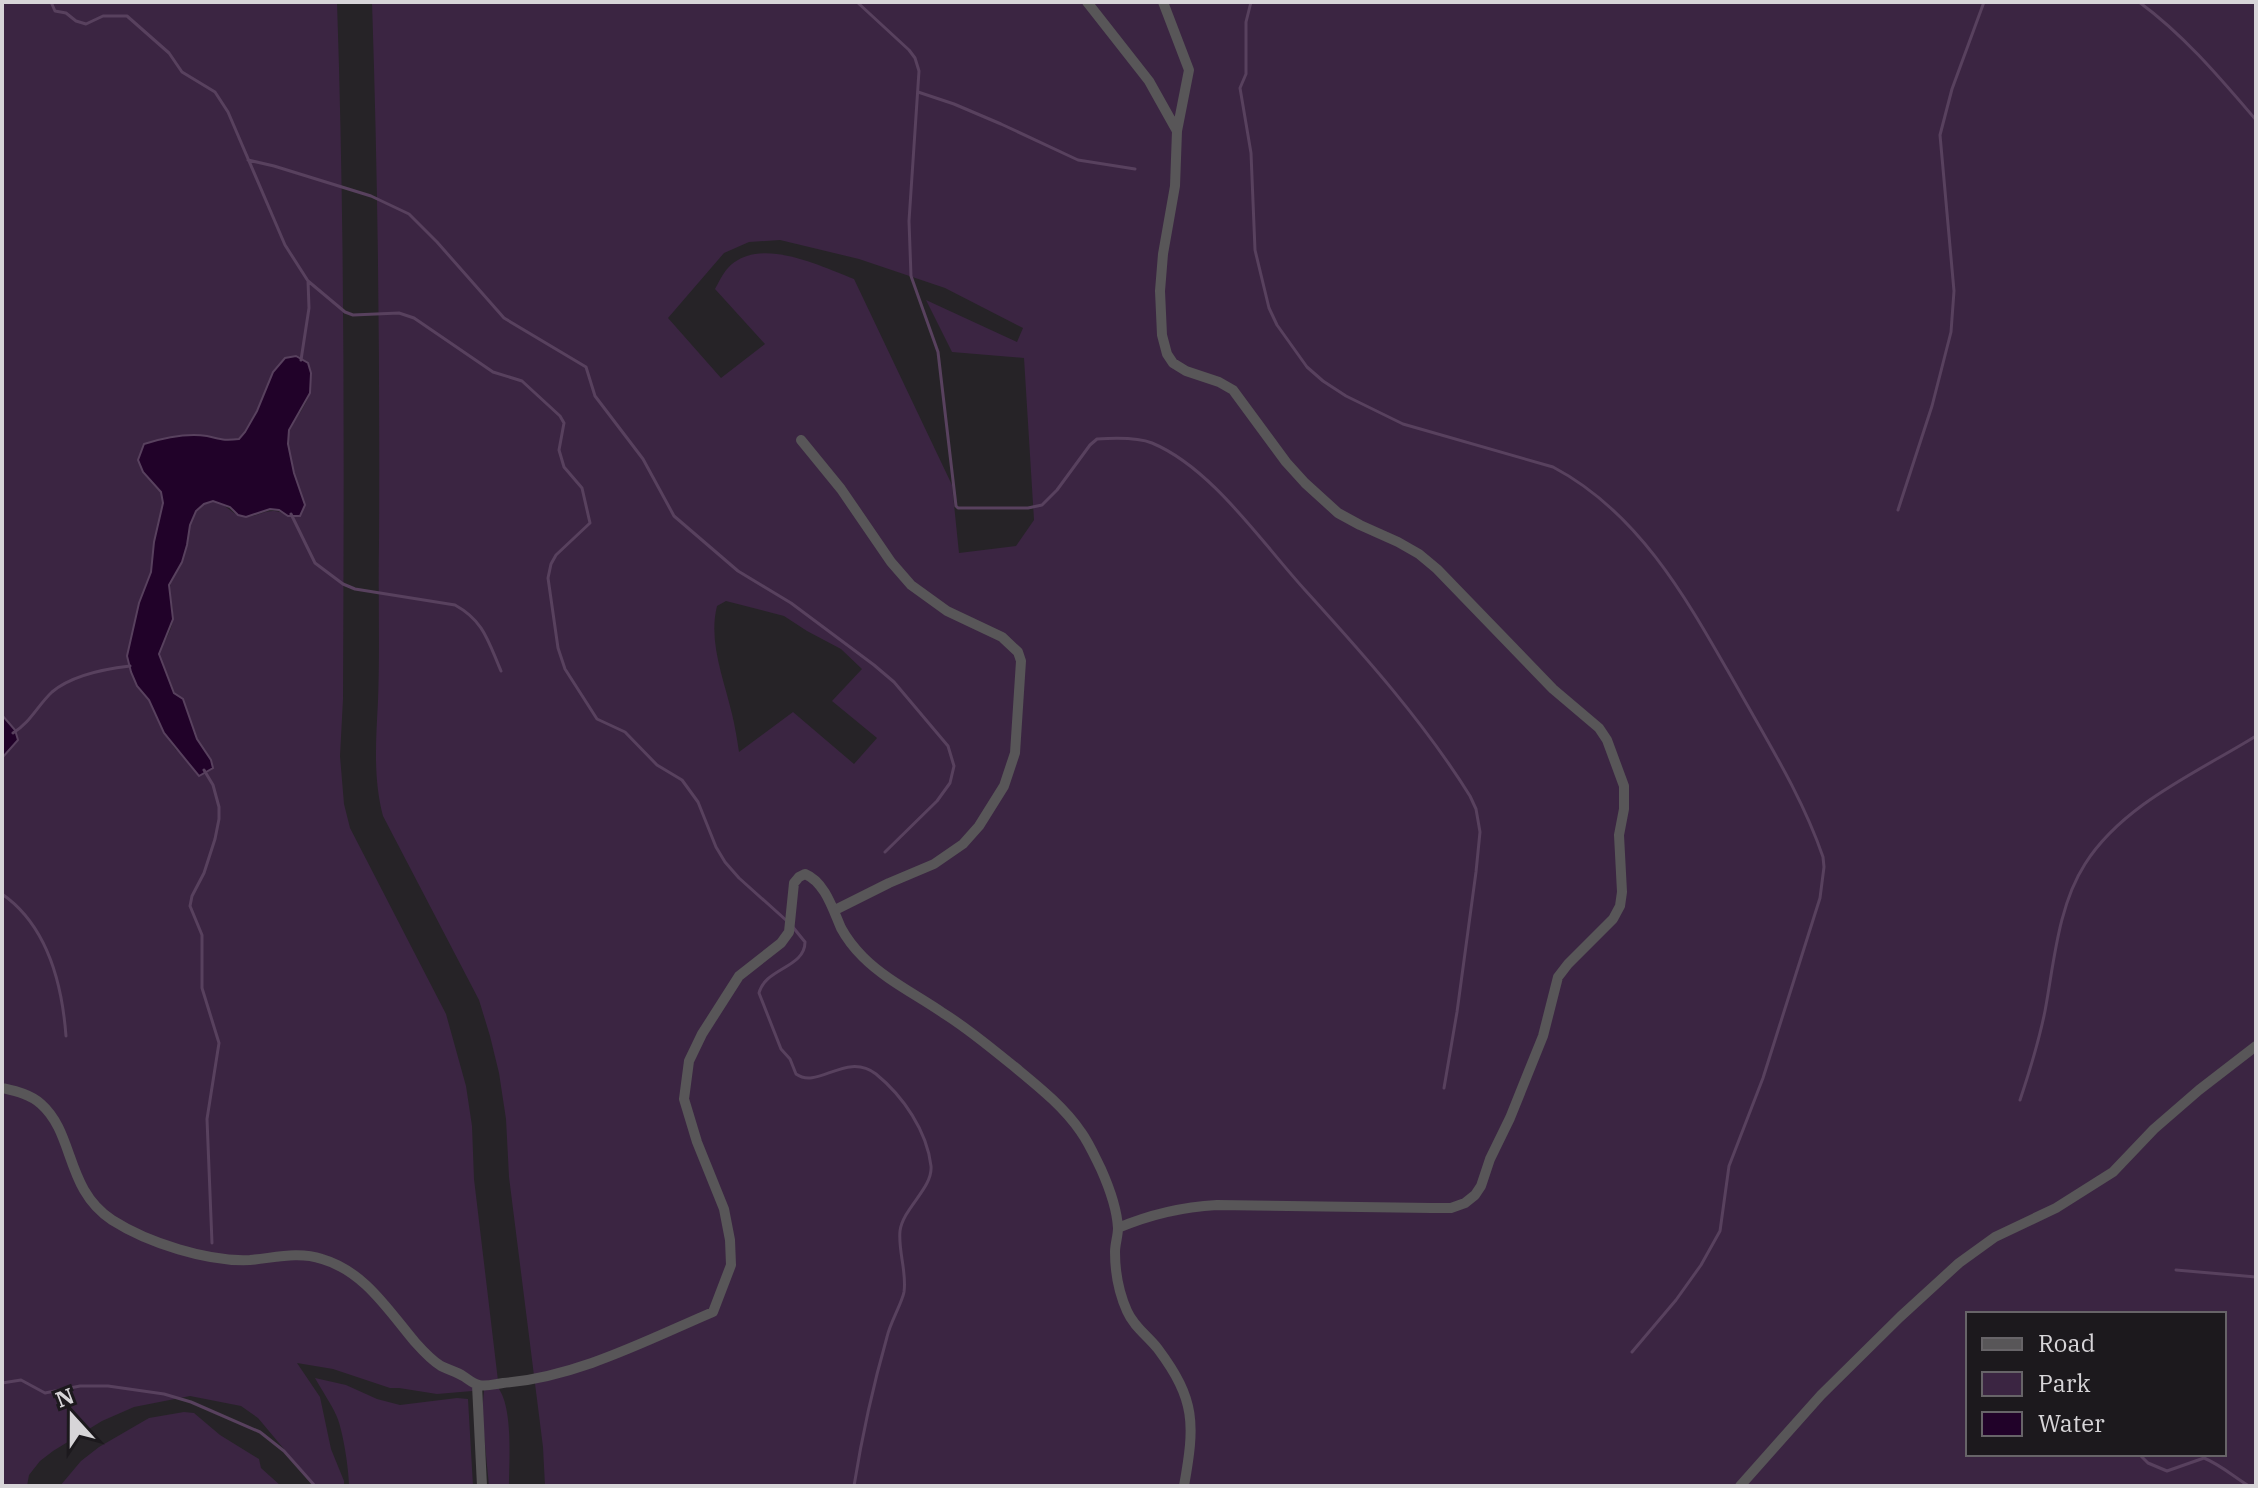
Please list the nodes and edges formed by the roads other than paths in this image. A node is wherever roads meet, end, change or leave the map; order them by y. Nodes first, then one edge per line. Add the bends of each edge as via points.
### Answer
1 (1087, 2) edge
2 (1163, 2) edge
3 (1177, 131) junction
4 (801, 440) dead end
5 (835, 910) junction
6 (2256, 1046) edge
7 (2, 1088) edge
8 (1118, 1228) junction
9 (477, 1385) junction
10 (482, 1486) edge
11 (1184, 1486) edge
12 (1740, 1486) edge

1 - 3 street via 1149,81
2 - 3 street via 1189,70
3 - 8 street via 1160,291 1167,354 1186,371 1233,390 1305,483 1338,513 1419,554 1437,569 1553,689 1599,728 1624,786 1619,835 1622,892 1613,919 1558,977 1543,1036 1510,1118 1481,1186 1465,1203 1451,1208 1185,1207
4 - 5 street via 911,585 947,611 1002,637 1021,661 1015,753 1004,786 979,826 942,860
5 - 8 street via 847,938 864,958 965,1027 1071,1119 1102,1172
5 - 9 street via 813,877 799,877 791,896 789,932 739,976 689,1061 684,1099 730,1240 731,1265 713,1312 591,1364 533,1381
6 - 12 street via 2154,1129 2113,1172 2056,1208 1995,1237 1959,1263 1821,1395
7 - 9 street via 41,1104 77,1179 98,1209 113,1220 190,1253 246,1260 299,1255 333,1262 363,1282 426,1354
8 - 11 street via 1116,1273 1127,1312 1173,1369 1188,1401
9 - 10 street

